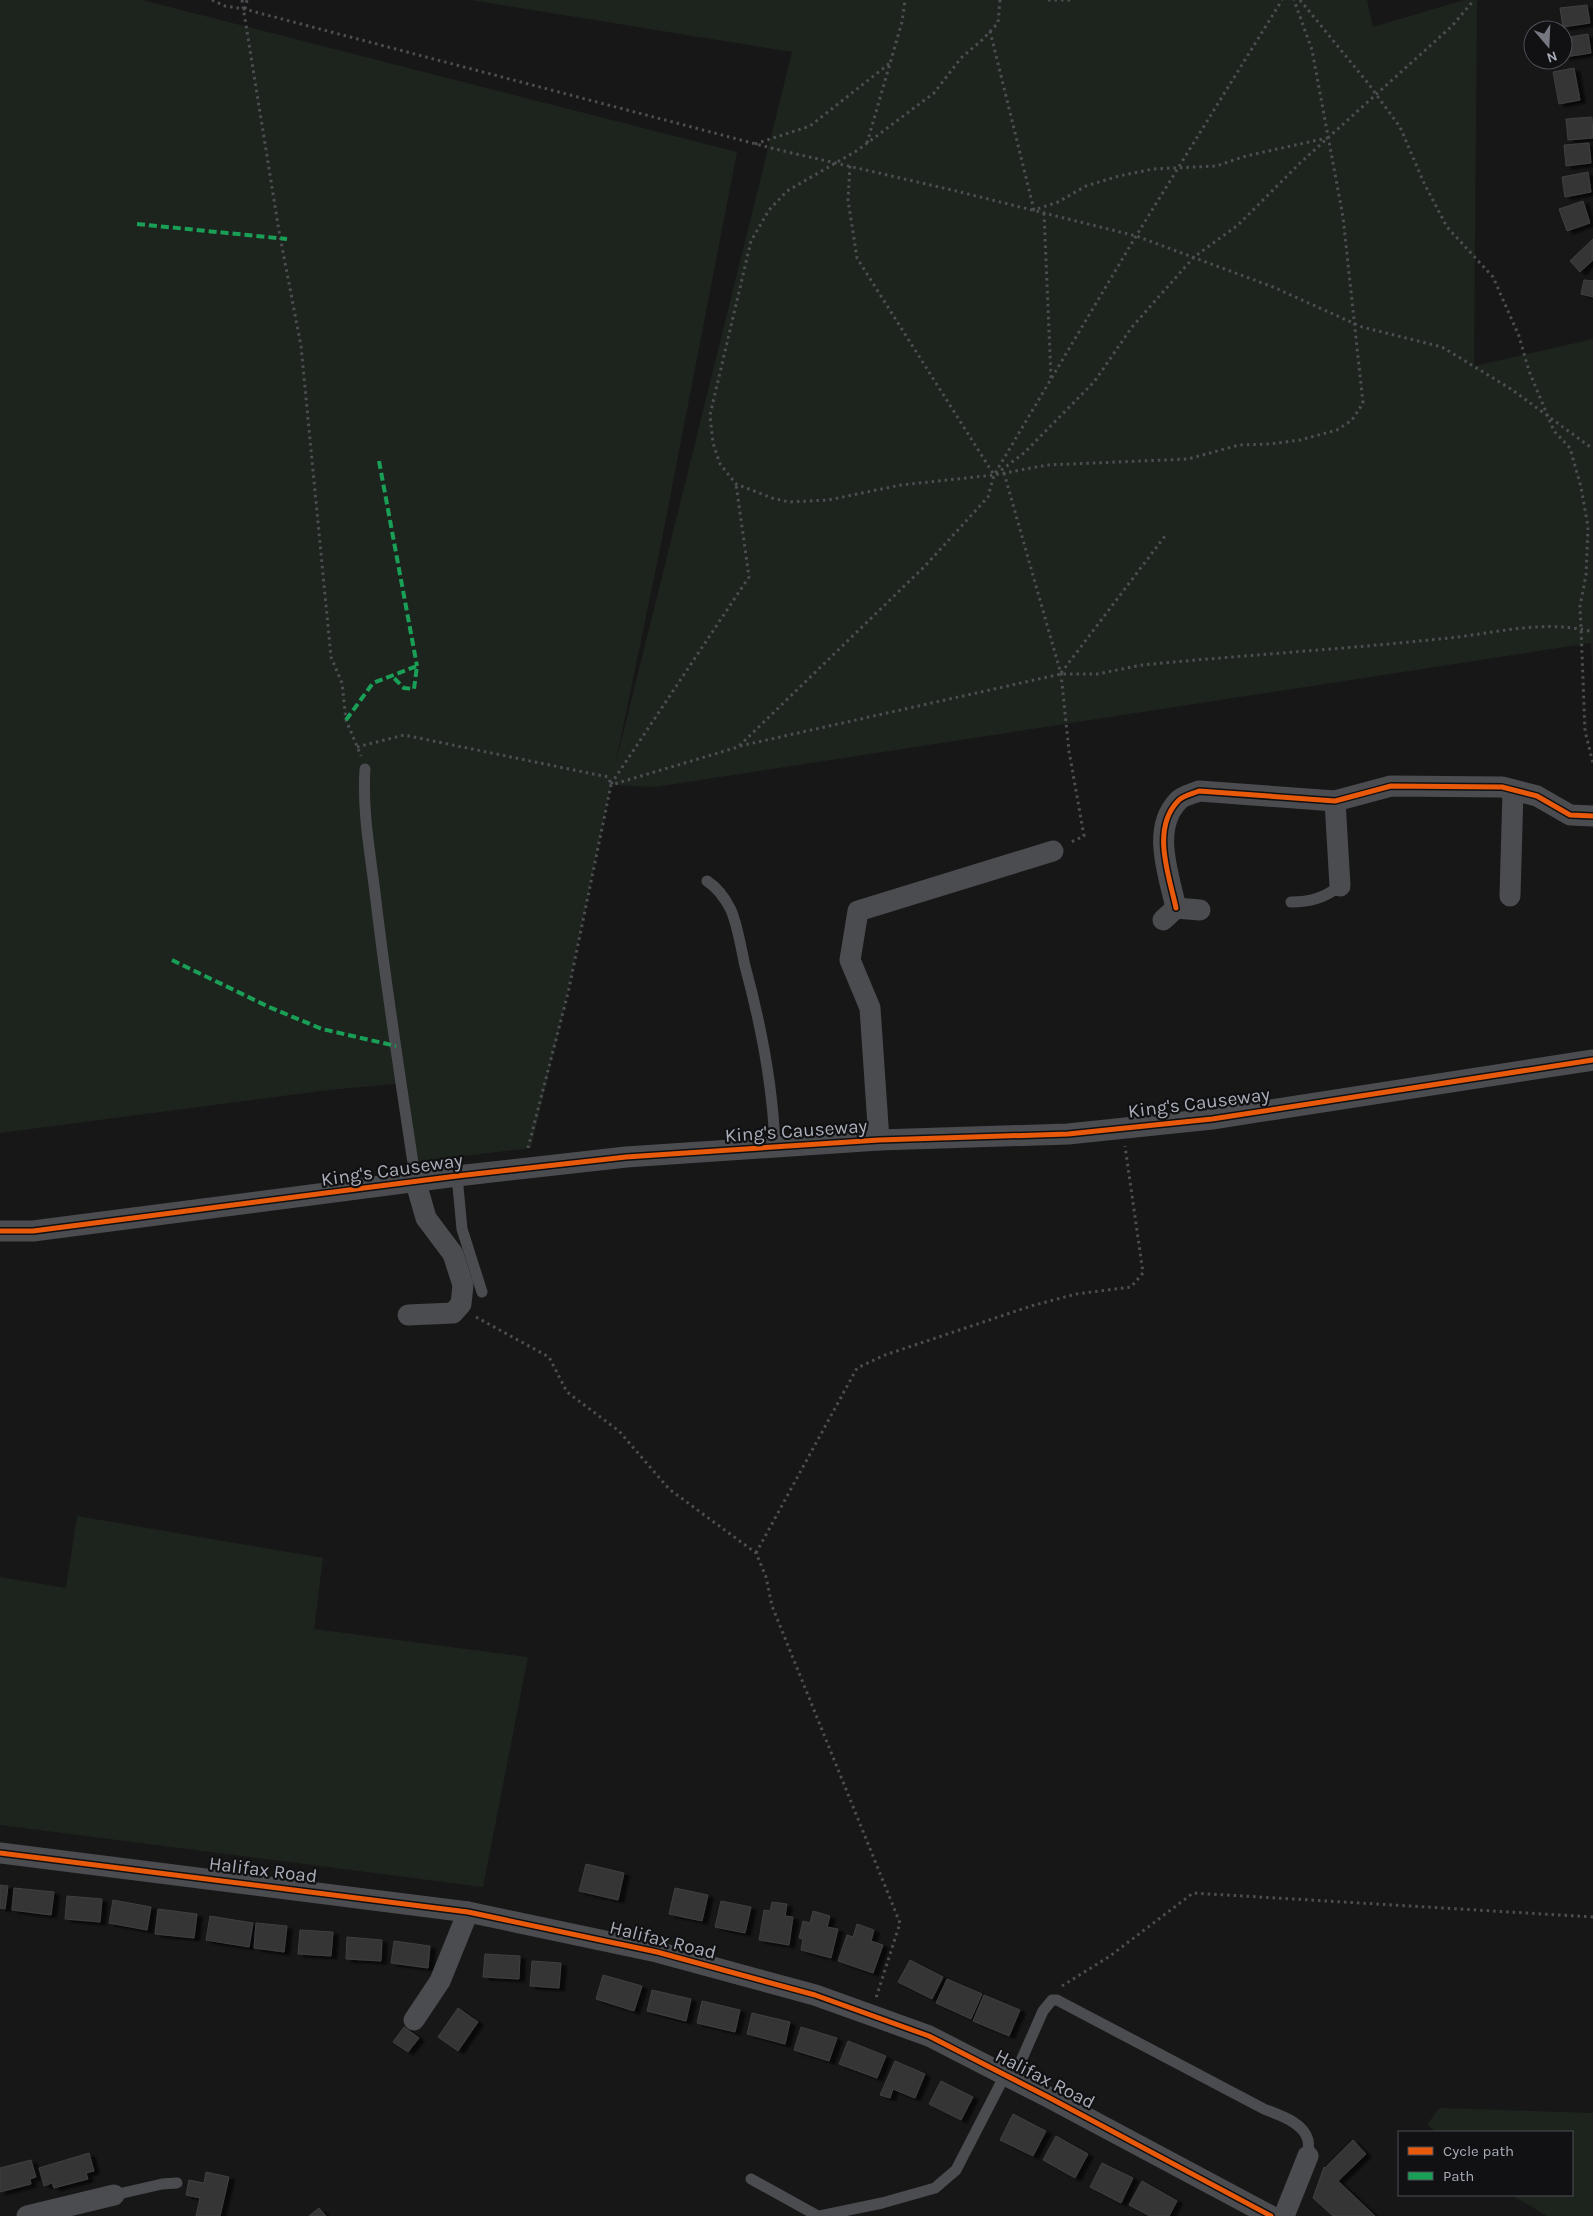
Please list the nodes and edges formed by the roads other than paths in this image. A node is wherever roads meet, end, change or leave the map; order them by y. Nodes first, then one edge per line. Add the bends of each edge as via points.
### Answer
1 (366, 769) road end
2 (1513, 790) junction
3 (1335, 801) junction
4 (1593, 816) edge
5 (1053, 851) road end
6 (707, 881) dead end
7 (1340, 886) joint
8 (1510, 896) dead end
9 (1291, 902) dead end
10 (1200, 910) dead end
11 (1593, 1060) edge
12 (879, 1140) junction
13 (776, 1147) junction
14 (457, 1176) junction
15 (416, 1183) junction
16 (0, 1231) edge
17 (482, 1292) dead end
18 (408, 1315) dead end
19 (0, 1853) edge
20 (468, 1912) junction
21 (414, 2020) dead end
22 (1009, 2077) junction
23 (1308, 2156) joint
24 (751, 2180) dead end
25 (177, 2183) dead end
26 (114, 2195) joint
27 (71, 2211) edge
28 (28, 2216) edge
29 (819, 2216) edge
30 (1271, 2216) edge
31 (1284, 2216) edge

1 - 15 lane via 366,826
2 - 3 street via 1502,787 1391,786
2 - 4 street via 1537,796 1570,815
2 - 8 street
3 - 7 street
3 - 10 street via 1198,791 1179,800 1166,817 1163,844 1169,914
5 - 12 street via 858,911 850,960 870,1008
6 - 13 lane via 717,887 731,910 740,944 770,1082
7 - 9 lane via 1313,900
11 - 12 street, King's Causeway via 1212,1119 1068,1134
12 - 13 street, King's Causeway
13 - 14 street, King's Causeway via 626,1157
14 - 15 street, King's Causeway
14 - 17 lane via 462,1229
15 - 16 street, King's Causeway via 33,1231
15 - 18 street via 426,1218 453,1254 462,1285 461,1304 452,1313
19 - 20 street, Halifax Road
20 - 21 street via 440,1981
20 - 22 street, Halifax Road via 657,1952 815,1995 929,2036
22 - 23 lane via 1043,2011 1052,2000 1057,2000 1288,2119 1300,2128 1308,2141
22 - 29 lane via 956,2170 935,2188
22 - 30 street, Halifax Road
23 - 31 street
24 - 29 lane
25 - 26 lane
26 - 27 street
27 - 28 street

